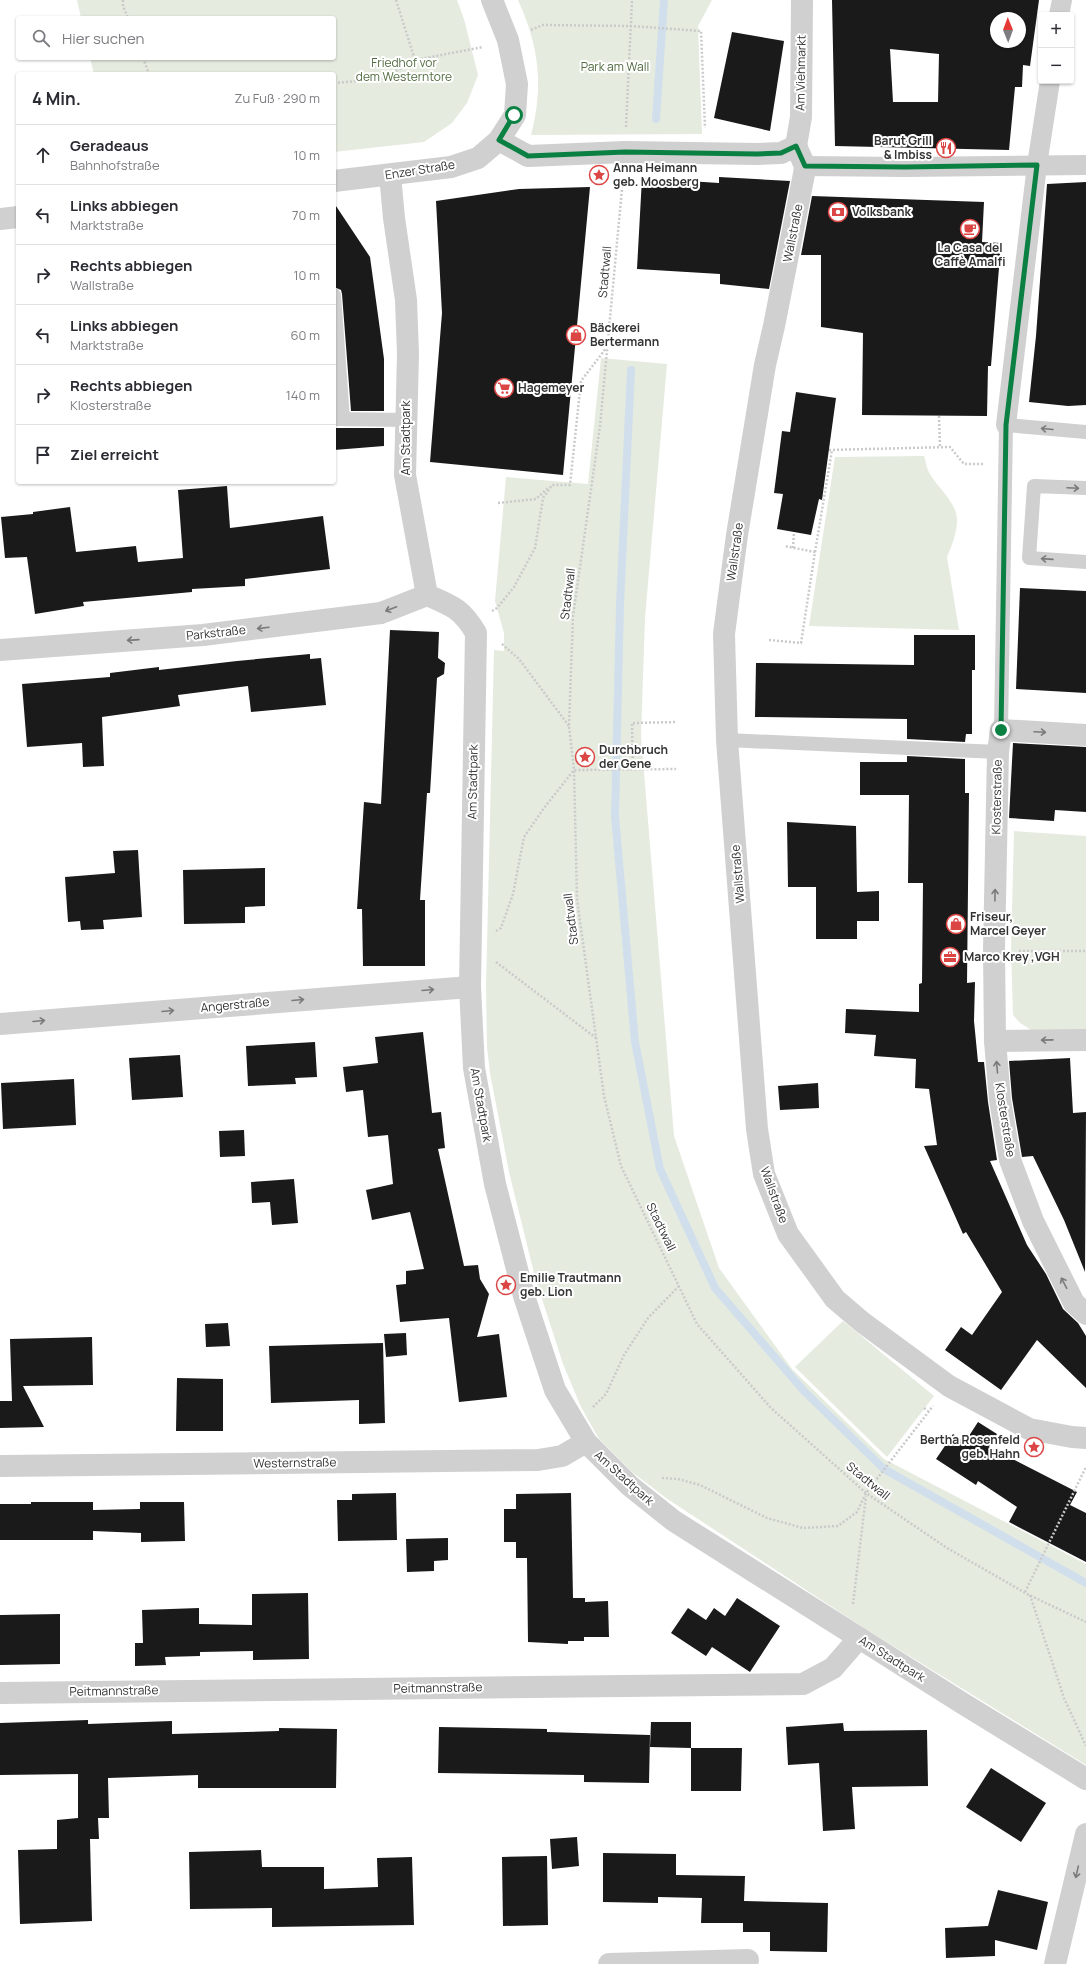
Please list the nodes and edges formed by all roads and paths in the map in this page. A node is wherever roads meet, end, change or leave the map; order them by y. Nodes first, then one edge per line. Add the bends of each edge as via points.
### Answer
1 (123, 0) edge
2 (396, 0) edge
3 (492, 0) edge
4 (632, 0) edge
5 (802, 0) edge
6 (1062, 0) edge
7 (1060, 12) edge
8 (127, 16) edge
9 (631, 26) junction
10 (508, 40) junction
11 (144, 60) edge
12 (415, 60) junction
13 (148, 72) edge
14 (336, 83) edge
15 (1050, 84) edge
16 (499, 140) junction
17 (796, 146) junction
18 (625, 152) junction
19 (706, 153) junction
20 (1037, 165) junction
21 (1086, 165) edge
22 (805, 166) junction
23 (390, 175) junction
24 (336, 181) edge
25 (16, 217) edge
26 (0, 219) edge
27 (336, 345) edge
28 (607, 347) junction
29 (939, 416) dead end
30 (339, 419) edge
31 (406, 420) junction
32 (1006, 425) junction
33 (1086, 432) edge
34 (940, 447) junction
35 (1005, 466) junction
36 (552, 485) junction
37 (1086, 488) edge
38 (498, 503) dead end
39 (794, 532) dead end
40 (784, 546) dead end
41 (793, 548) junction
42 (815, 552) junction
43 (1086, 562) edge
44 (427, 595) junction
45 (473, 628) junction
46 (769, 640) dead end
47 (0, 650) edge
48 (677, 722) dead end
49 (570, 726) junction
50 (1001, 730) junction
51 (1086, 735) edge
52 (727, 740) junction
53 (998, 752) junction
54 (676, 769) dead end
55 (574, 770) junction
56 (632, 770) junction
57 (470, 942) junction
58 (994, 950) junction
59 (1086, 951) edge
60 (470, 987) junction
61 (0, 1024) edge
62 (596, 1038) junction
63 (1086, 1040) edge
64 (995, 1041) junction
65 (679, 1286) junction
66 (1086, 1314) edge
67 (949, 1386) junction
68 (924, 1408) dead end
69 (928, 1411) junction
70 (1086, 1438) edge
71 (586, 1442) junction
72 (0, 1466) edge
73 (1086, 1467) edge
74 (630, 1486) junction
75 (866, 1493) junction
76 (1025, 1592) junction
77 (1030, 1595) junction
78 (1086, 1622) edge
79 (854, 1635) junction
80 (0, 1693) edge
81 (1086, 1746) edge
82 (1086, 1779) edge
83 (1086, 1834) edge
84 (748, 1960) dead end
85 (609, 1964) edge
86 (1055, 1964) edge

1 - 8 path
2 - 12 path
3 - 10 street, Enzer Straße
4 - 9 path, Stadtwall
5 - 17 street, Am Viehmarkt via 801,117
6 - 7 street
9 - 10 path via 543,25
9 - 18 path, Stadtwall
9 - 19 path via 701,30
10 - 12 path via 468,51
10 - 16 street, Enzer Straße via 517,84 514,115
11 - 13 path
12 - 14 path via 382,79
15 - 20 street, Klosterstraße
16 - 18 street via 528,156
16 - 23 street, Enzer Straße via 478,158 451,167
17 - 19 street via 781,153
17 - 22 street
18 - 19 street
18 - 28 path, Stadtwall
20 - 21 street
20 - 22 street
20 - 32 street, Klosterstraße
22 - 52 street, Wallstraße via 765,365 737,535 724,634
23 - 24 street, Enzer Straße
23 - 31 street, Am Stadtpark via 406,300
25 - 26 street
27 - 30 lane
28 - 36 path via 581,381 570,485
28 - 49 path, Stadtwall via 600,426 573,616
29 - 34 path
30 - 31 lane
31 - 44 street, Am Stadtpark via 405,475
33 -> 32 lane
32 - 35 lane, Klosterstraße
34 - 35 path via 950,447 964,464
34 - 42 path via 830,450
35 - 50 lane, Klosterstraße
36 - 38 path via 536,499
36 - 45 path via 543,498 535,548 514,587 497,608
43 -> 37 lane via 1029,558 1034,486
39 - 41 path
40 - 41 path
41 - 42 path
42 - 46 path via 801,643
44 - 45 street via 452,605 466,617
44 -> 47 street, Parkstraße via 381,614 203,636
45 - 49 path via 496,639 519,659
45 - 57 street, Am Stadtpark
48 - 56 path via 632,723
49 - 55 path, Stadtwall
50 -> 51 street
50 - 53 street, Klosterstraße
52 - 53 lane
52 - 67 street, Wallstraße via 757,1129 764,1174 788,1234 835,1299
58 -> 53 street, Klosterstraße
54 - 56 path
55 - 56 path
55 - 57 path via 524,837 513,894 501,928
55 - 62 path, Stadtwall via 577,899
57 - 60 street, Am Stadtpark
57 - 62 path
58 - 59 path
58 - 64 street, Klosterstraße
61 -> 60 street, Angerstraße
60 - 71 street, Am Stadtpark via 474,1068 501,1207 524,1296 555,1390
62 - 65 path, Stadtwall via 604,1096 621,1166
63 -> 64 street
66 -> 64 street, Klosterstraße via 1074,1303 1033,1221 1010,1160 1000,1100
65 - 71 path via 648,1318 624,1355 606,1394 588,1412
65 - 75 path, Stadtwall via 698,1324 771,1408
67 - 69 path
67 - 70 street, Wallstraße via 1029,1429
68 - 69 path
69 - 75 path
71 - 72 street, Westernstraße via 562,1456 538,1460
71 - 74 street, Am Stadtpark
73 - 76 path
74 - 75 path via 645,1478 678,1479 700,1485 766,1518 803,1528 838,1526 857,1512
74 - 79 street, Am Stadtpark via 674,1521
75 - 76 path, Stadtwall via 947,1548
75 - 79 path
76 - 77 path, Stadtwall
77 - 78 path, Stadtwall
77 - 81 path via 1064,1698
79 - 80 street, Peitmannstraße via 833,1668 803,1684
79 - 82 street, Am Stadtpark
83 -> 86 street
84 - 85 street

